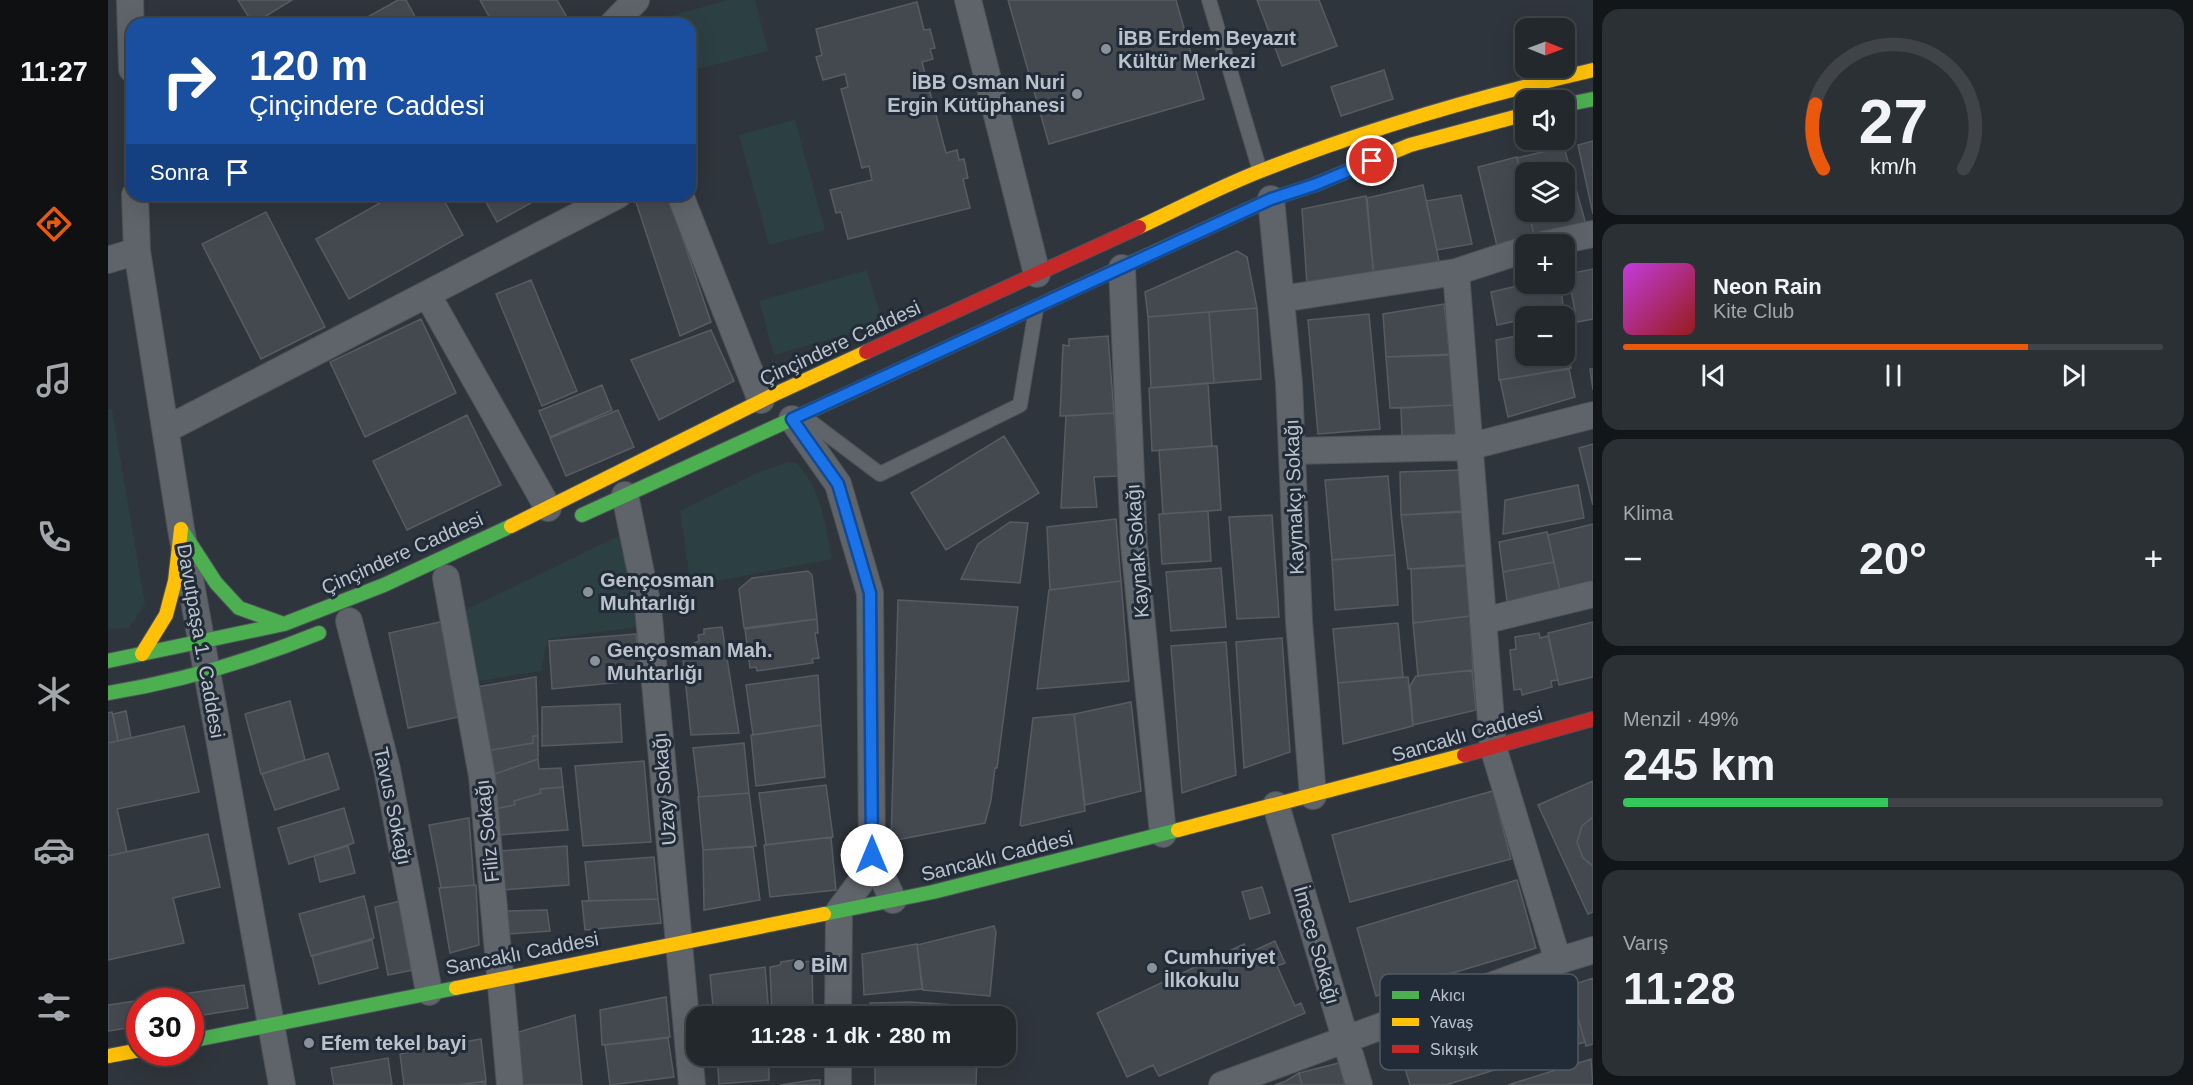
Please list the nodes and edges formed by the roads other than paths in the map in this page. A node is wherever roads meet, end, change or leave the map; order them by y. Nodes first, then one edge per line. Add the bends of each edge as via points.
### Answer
1 (130, 0) edge
2 (636, 0) edge
3 (968, 0) edge
4 (1209, 0) edge
5 (131, 18) edge
6 (619, 18) edge
7 (1593, 70) edge
8 (1593, 99) edge
9 (1575, 103) edge
10 (1515, 117) edge
11 (1265, 185) junction
12 (135, 201) edge
13 (606, 201) edge
14 (682, 201) edge
15 (1593, 234) edge
16 (1575, 238) edge
17 (137, 251) junction
18 (1515, 253) edge
19 (108, 260) edge
20 (1122, 268) junction
21 (1456, 272) junction
22 (1037, 274) junction
23 (427, 294) junction
24 (1281, 299) junction
25 (1036, 307) junction
26 (762, 400) junction
27 (1593, 415) edge
28 (797, 417) junction
29 (167, 429) junction
30 (1468, 447) junction
31 (1292, 451) junction
32 (625, 495) junction
33 (548, 508) junction
34 (573, 520) dead end
35 (181, 529) junction
36 (446, 578) dead end
37 (1593, 594) edge
38 (1484, 621) junction
39 (344, 623) joint
40 (284, 624) junction
41 (201, 641) junction
42 (142, 654) junction
43 (108, 661) edge
44 (206, 673) junction
45 (108, 693) edge
46 (1593, 719) edge
47 (1493, 747) junction
48 (1313, 796) junction
49 (1276, 805) junction
50 (1163, 834) junction
51 (872, 855) junction
52 (893, 900) junction
53 (839, 911) junction
54 (678, 942) junction
55 (1593, 950) edge
56 (1558, 961) junction
57 (1523, 974) edge
58 (502, 977) junction
59 (429, 992) junction
60 (838, 1006) edge
61 (272, 1024) junction
62 (1380, 1027) edge
63 (204, 1038) edge
64 (1344, 1040) junction
65 (126, 1053) edge
66 (108, 1056) edge
67 (838, 1066) edge
68 (282, 1085) edge
69 (510, 1085) edge
70 (692, 1085) edge
71 (838, 1085) edge
72 (1222, 1085) edge
73 (1359, 1085) edge

1 - 5 street
2 - 6 street
3 - 22 street
4 - 11 lane
7 - 11 main road, Çinçindere Caddesi via 1434,112 1326,146
8 - 9 main road
10 - 11 main road, Çinçindere Caddesi via 1410,145 1314,185
11 - 20 main road, Çinçindere Caddesi
11 - 22 main road, Çinçindere Caddesi
11 - 24 street, Kaymakçı Sokağı
12 - 17 street, Davutpaşa 1. Caddesi
13 - 23 street
14 - 26 street
15 - 16 street
17 - 19 street
17 - 29 street, Davutpaşa 1. Caddesi
18 - 21 street
20 - 25 main road, Çinçindere Caddesi
20 - 50 street, Kaynak Sokağı via 1134,544
21 - 24 street
21 - 30 street
22 - 26 main road, Çinçindere Caddesi
23 - 29 street
23 - 33 street
24 - 31 street, Kaymakçı Sokağı
25 - 28 main road, Çinçindere Caddesi
25 - 28 lane via 1020,405 880,474
26 - 33 main road, Çinçindere Caddesi
27 - 30 street
28 - 32 main road, Çinçindere Caddesi
28 - 51 street via 838,484 870,593
29 - 35 street, Davutpaşa 1. Caddesi
30 - 31 street
30 - 38 street
31 - 48 street, Kaymakçı Sokağı via 1299,621
32 - 34 main road, Çinçindere Caddesi
32 - 54 street, Uzay Sokağı via 648,607
33 - 40 main road, Çinçindere Caddesi via 384,585
35 - 40 main road via 216,583 239,608
35 - 41 street, Davutpaşa 1. Caddesi
35 - 42 main road via 176,581 166,615
36 - 58 street, Filiz Sokağı via 482,776
37 - 38 street
38 - 47 street
39 - 44 main road via 251,660
39 - 59 street, Tavus Sokağı via 387,769
40 - 41 main road, Çinçindere Caddesi
41 - 42 main road, Çinçindere Caddesi
41 - 44 street, Davutpaşa 1. Caddesi
42 - 43 main road, Çinçindere Caddesi
44 - 45 main road via 169,684
44 - 61 street, Davutpaşa 1. Caddesi
46 - 47 main road, Sancaklı Caddesi
47 - 48 main road, Sancaklı Caddesi
47 - 56 street
48 - 49 main road, Sancaklı Caddesi
49 - 50 main road, Sancaklı Caddesi
49 - 64 street, İmece Sokağı
50 - 52 main road, Sancaklı Caddesi
51 - 52 street
51 - 53 street via 860,883
52 - 53 main road, Sancaklı Caddesi
53 - 54 main road, Sancaklı Caddesi
53 - 60 street
54 - 58 main road, Sancaklı Caddesi
54 - 70 street, Uzay Sokağı
55 - 56 street
56 - 57 street
58 - 59 main road, Sancaklı Caddesi
58 - 69 street, Filiz Sokağı via 501,1005
59 - 61 main road, Sancaklı Caddesi
61 - 63 main road, Sancaklı Caddesi
61 - 68 street, Davutpaşa 1. Caddesi
62 - 64 street
64 - 72 street
64 - 73 street, İmece Sokağı
65 - 66 main road
67 - 71 street

